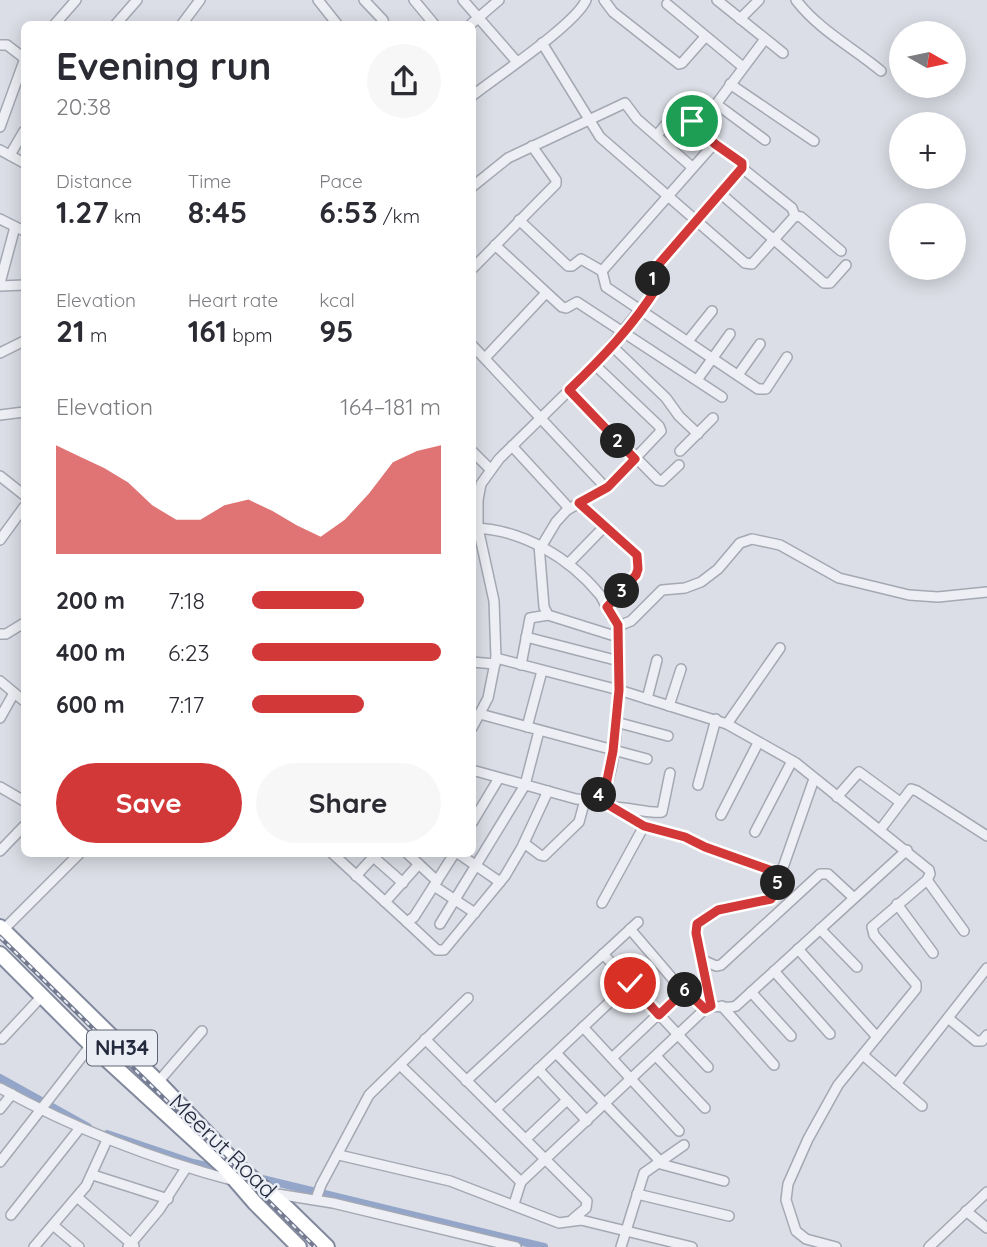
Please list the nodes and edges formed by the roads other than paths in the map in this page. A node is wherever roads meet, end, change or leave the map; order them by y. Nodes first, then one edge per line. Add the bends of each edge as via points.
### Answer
1 (76, 0) edge
2 (136, 0) edge
3 (200, 0) edge
4 (318, 0) edge
5 (364, 0) edge
6 (414, 0) edge
7 (463, 0) edge
8 (499, 0) edge
9 (601, 0) edge
10 (717, 0) edge
11 (759, 0) edge
12 (796, 0) edge
13 (586, 1) edge
14 (665, 1) edge
15 (740, 19) junction
16 (58, 21) edge
17 (118, 21) edge
18 (183, 21) edge
19 (335, 21) edge
20 (383, 21) edge
21 (432, 21) edge
22 (474, 21) edge
23 (476, 21) edge
24 (476, 23) edge
25 (705, 37) junction
26 (765, 39) junction
27 (542, 43) junction
28 (0, 45) edge
29 (783, 53) dead end
30 (21, 57) edge
31 (517, 62) junction
32 (21, 67) edge
33 (743, 67) junction
34 (881, 71) dead end
35 (730, 84) junction
36 (13, 90) junction
37 (476, 93) edge
38 (21, 94) edge
39 (589, 120) junction
40 (0, 127) edge
41 (657, 135) junction
42 (21, 136) edge
43 (765, 139) dead end
44 (814, 141) dead end
45 (715, 144) junction
46 (533, 146) junction
47 (0, 150) edge
48 (10, 155) junction
49 (21, 161) edge
50 (692, 167) junction
51 (742, 168) junction
52 (476, 184) edge
53 (720, 193) junction
54 (667, 195) junction
55 (795, 216) junction
56 (0, 219) edge
57 (519, 220) junction
58 (696, 220) junction
59 (15, 227) junction
60 (21, 230) edge
61 (774, 239) junction
62 (495, 245) junction
63 (841, 251) dead end
64 (476, 265) edge
65 (846, 265) dead end
66 (602, 271) junction
67 (0, 285) edge
68 (21, 285) edge
69 (546, 293) junction
70 (641, 310) junction
71 (712, 311) dead end
72 (624, 331) junction
73 (730, 334) dead end
74 (688, 341) junction
75 (21, 343) edge
76 (760, 344) dead end
77 (612, 346) junction
78 (476, 351) edge
79 (0, 354) edge
80 (787, 357) dead end
81 (485, 358) junction
82 (713, 358) junction
83 (595, 365) junction
84 (738, 375) junction
85 (697, 380) junction
86 (569, 390) junction
87 (722, 397) dead end
88 (21, 412) edge
89 (0, 415) edge
90 (540, 418) junction
91 (713, 418) dead end
92 (698, 434) junction
93 (512, 446) junction
94 (680, 451) dead end
95 (476, 455) edge
96 (635, 459) junction
97 (678, 465) dead end
98 (490, 469) junction
99 (1, 480) edge
100 (606, 488) junction
101 (21, 493) edge
102 (476, 494) edge
103 (579, 503) junction
104 (569, 508) junction
105 (21, 512) edge
106 (605, 526) junction
107 (476, 528) edge
108 (476, 532) edge
109 (0, 540) edge
110 (540, 546) junction
111 (568, 564) junction
112 (987, 592) edge
113 (607, 607) junction
114 (548, 615) junction
115 (21, 625) edge
116 (618, 625) junction
117 (2, 636) edge
118 (526, 637) junction
119 (618, 637) junction
120 (779, 648) dead end
121 (657, 660) dead end
122 (495, 661) junction
123 (619, 661) junction
124 (476, 662) edge
125 (521, 665) junction
126 (681, 669) dead end
127 (542, 671) junction
128 (0, 681) edge
129 (619, 690) junction
130 (14, 693) junction
131 (21, 699) edge
132 (647, 699) junction
133 (669, 706) junction
134 (480, 714) junction
135 (0, 718) edge
136 (716, 719) junction
137 (476, 722) edge
138 (616, 722) junction
139 (727, 724) junction
140 (527, 727) junction
141 (539, 731) junction
142 (668, 736) dead end
143 (758, 743) junction
144 (613, 751) junction
145 (647, 759) dead end
146 (792, 761) junction
147 (476, 771) edge
148 (670, 773) dead end
149 (499, 778) junction
150 (814, 779) junction
151 (525, 785) junction
152 (698, 785) dead end
153 (0, 787) edge
154 (548, 791) junction
155 (837, 797) junction
156 (590, 798) junction
157 (21, 799) edge
158 (900, 802) junction
159 (611, 807) junction
160 (476, 809) edge
161 (721, 815) dead end
162 (644, 826) junction
163 (21, 829) edge
164 (880, 830) junction
165 (755, 832) dead end
166 (987, 835) edge
167 (524, 843) junction
168 (907, 850) junction
169 (0, 851) edge
170 (76, 857) edge
171 (336, 857) edge
172 (371, 857) edge
173 (375, 857) edge
174 (411, 857) edge
175 (455, 857) edge
176 (462, 857) edge
177 (419, 864) junction
178 (476, 865) junction
179 (781, 874) junction
180 (356, 876) junction
181 (927, 880) junction
182 (500, 882) junction
183 (402, 883) junction
184 (435, 883) junction
185 (854, 898) junction
186 (455, 900) junction
187 (385, 902) junction
188 (602, 903) dead end
189 (897, 904) junction
190 (475, 913) junction
191 (407, 922) junction
192 (638, 922) dead end
193 (440, 924) dead end
194 (1, 928) edge
195 (630, 929) junction
196 (820, 929) junction
197 (964, 931) dead end
198 (798, 949) junction
199 (933, 953) dead end
200 (0, 954) edge
201 (603, 954) junction
202 (702, 965) junction
203 (858, 967) dead end
204 (987, 968) edge
205 (774, 971) junction
206 (630, 983) junction
207 (683, 991) junction
208 (751, 992) junction
209 (42, 996) junction
210 (468, 998) dead end
211 (722, 1006) junction
212 (708, 1008) junction
213 (659, 1015) junction
214 (948, 1018) junction
215 (583, 1027) junction
216 (202, 1031) dead end
217 (830, 1034) dead end
218 (677, 1035) junction
219 (987, 1035) edge
220 (791, 1036) dead end
221 (877, 1037) junction
222 (425, 1039) junction
223 (2, 1040) dead end
224 (91, 1045) junction
225 (556, 1053) junction
226 (863, 1055) junction
227 (656, 1056) junction
228 (612, 1058) junction
229 (400, 1065) junction
230 (774, 1065) dead end
231 (708, 1067) dead end
232 (538, 1069) junction
233 (631, 1079) junction
234 (466, 1081) junction
235 (158, 1082) junction
236 (896, 1084) junction
237 (0, 1087) edge
238 (12, 1094) junction
239 (567, 1100) junction
240 (604, 1105) junction
241 (922, 1106) dead end
242 (43, 1108) junction
243 (705, 1108) dead end
244 (0, 1109) edge
245 (496, 1109) junction
246 (587, 1121) junction
247 (80, 1128) junction
248 (679, 1131) dead end
249 (526, 1139) junction
250 (107, 1140) junction
251 (684, 1145) dead end
252 (339, 1154) junction
253 (546, 1159) junction
254 (0, 1162) edge
255 (658, 1162) junction
256 (186, 1168) junction
257 (93, 1175) junction
258 (244, 1179) junction
259 (724, 1181) dead end
260 (521, 1182) junction
261 (987, 1192) edge
262 (269, 1193) junction
263 (317, 1195) junction
264 (636, 1195) junction
265 (77, 1197) junction
266 (167, 1199) junction
267 (256, 1204) junction
268 (513, 1204) junction
269 (966, 1211) junction
270 (11, 1215) dead end
271 (729, 1216) dead end
272 (572, 1220) junction
273 (53, 1225) junction
274 (987, 1228) edge
275 (626, 1231) junction
276 (132, 1246) edge
277 (34, 1247) edge
278 (79, 1247) edge
279 (299, 1247) edge
280 (327, 1247) edge
281 (516, 1247) edge
282 (621, 1247) edge
283 (692, 1247) edge
284 (832, 1247) edge
285 (929, 1247) edge

1 - 16 street
2 - 17 street
3 - 18 street
4 - 19 street
5 - 20 street
6 - 21 street
7 - 22 street
8 - 23 street
9 - 13 street
9 - 25 street via 678,64
10 - 15 street
11 - 15 street
12 - 34 street via 824,30
13 - 27 street
14 - 25 street
15 - 26 street
24 - 31 street
25 - 33 street
26 - 29 street
26 - 33 street
27 - 31 street
27 - 39 street
28 - 30 street
31 - 37 street
32 - 36 street
33 - 35 street
35 - 43 street via 718,105
35 - 44 street
36 - 38 street
36 - 40 street
39 - 41 street via 625,103
39 - 46 street
39 - 54 street via 600,136
41 - 45 street via 677,111
41 - 50 street
42 - 48 street
45 - 50 street
45 - 51 street via 742,163
46 - 52 street
46 - 57 street via 557,182
47 - 48 street
48 - 49 street
50 - 54 street
51 - 53 street
51 - 55 street via 792,208
53 - 58 street
53 - 61 street
54 - 58 street
54 - 66 street
55 - 61 street
55 - 63 street
56 - 59 street
57 - 62 street
57 - 66 street via 568,266 581,259
58 - 61 street via 747,264
58 - 70 street via 652,272 657,287
59 - 60 street
59 - 67 street
61 - 65 street via 827,284
62 - 64 street
62 - 69 street
66 - 70 street via 606,287
67 - 68 street
69 - 72 street via 564,308 577,302
69 - 81 street
70 - 72 street
70 - 74 street
71 - 74 street
72 - 77 street
72 - 85 street
73 - 82 street
74 - 82 street
75 - 79 street
76 - 84 street
77 - 83 street
77 - 92 street
78 - 81 street
80 - 84 street via 764,390
81 - 90 street
82 - 84 street
82 - 85 street
83 - 86 street
83 - 96 street via 661,428
85 - 87 street
86 - 90 street
86 - 96 street
88 - 89 street
90 - 93 street
90 - 100 street
91 - 92 street
92 - 94 street
93 - 98 street
93 - 104 street
95 - 98 street
96 - 97 street via 660,481
96 - 100 street
98 - 102 street
99 - 101 street
100 - 103 street
103 - 104 street
103 - 106 street
104 - 110 street
105 - 109 street
106 - 111 street
106 - 113 street via 634,551 638,563 636,575
107 - 110 street via 515,535
108 - 122 street via 494,601
110 - 111 street
110 - 114 street
111 - 113 street
112 - 116 street via 909,595 839,578 780,545 752,539 740,543 701,582 662,590 626,625
113 - 116 street
114 - 118 street via 530,618
114 - 119 street
115 - 117 street
116 - 119 street
118 - 123 street
118 - 125 street
119 - 123 street
120 - 139 street
121 - 132 street
122 - 124 street
122 - 125 street
122 - 134 street
123 - 129 street
125 - 127 street
126 - 133 street
127 - 129 street
127 - 140 street
128 - 130 street
129 - 132 street
129 - 138 street
130 - 131 street
130 - 135 street
132 - 133 street
133 - 136 street
134 - 137 street
134 - 140 street
136 - 139 street
136 - 152 street
138 - 142 street
138 - 144 street
139 - 143 street
140 - 141 street
141 - 144 street
141 - 151 street
143 - 146 street
143 - 161 street
144 - 145 street
144 - 156 street via 606,785
146 - 150 street
146 - 165 street
147 - 149 street
148 - 159 street via 662,812
149 - 151 street
149 - 160 street
150 - 155 street
150 - 179 street
151 - 154 street
151 - 178 street
153 - 157 street
154 - 156 street
154 - 167 street
155 - 158 street via 859,772
155 - 164 street
156 - 159 street
156 - 167 street via 579,822 544,856
158 - 164 street
158 - 166 street via 909,790 915,790
159 - 162 street
162 - 179 street
162 - 188 street
163 - 169 street
164 - 168 street
167 - 182 street
168 - 181 street via 929,870
168 - 185 street
170 - 194 street
171 - 180 street
172 - 180 street
173 - 183 street
174 - 177 street
175 - 184 street
176 - 178 street
177 - 183 street
177 - 184 street
178 - 182 street
178 - 186 street
179 - 202 street via 771,899 718,910 697,924
180 - 187 street
181 - 189 street
181 - 197 street
182 - 190 street
183 - 187 street
184 - 186 street
184 - 191 street
185 - 196 street
185 - 202 street via 828,874 820,874 722,965 705,961
186 - 190 street
186 - 193 street
187 - 191 street
189 - 199 street
189 - 221 street via 874,923 872,931 916,986
190 - 191 street via 442,952
192 - 195 street
194 - 235 highway, Meerut Road / NH34
195 - 201 street
195 - 207 street
196 - 198 street
196 - 203 street
198 - 205 street
198 - 221 street
200 - 209 highway, Meerut Road / NH34
201 - 206 street
201 - 234 street
202 - 212 street
204 - 214 street
205 - 208 street
205 - 217 street
206 - 213 street
206 - 215 street
207 - 212 street
207 - 213 street
208 - 211 street via 733,1007
208 - 220 street
209 - 223 street
209 - 224 highway, Meerut Road / NH34
210 - 222 street
211 - 212 street
211 - 230 street
212 - 218 street
213 - 218 street
213 - 228 street
214 - 219 street via 976,1041
214 - 236 street
215 - 225 street
215 - 228 street
216 - 235 street
218 - 227 street
218 - 231 street
221 - 226 street
222 - 229 street
222 - 234 street
224 - 242 street
224 - 258 highway, Meerut Road / NH34 via 223,1166
225 - 232 street
225 - 240 street
226 - 236 street
226 - 284 street via 831,1097 786,1192 796,1231
227 - 233 street
227 - 243 street
228 - 233 street
229 - 252 street via 369,1095
229 - 260 street
232 - 239 street
232 - 245 street
233 - 240 street
233 - 248 street
234 - 245 street
235 - 258 highway, Meerut Road / NH34
236 - 241 street
237 - 238 street
238 - 242 street
238 - 244 street
239 - 246 street
239 - 249 street
240 - 246 street
240 - 255 street
242 - 247 street
242 - 254 street
245 - 249 street
246 - 253 street
247 - 250 street
247 - 270 street
249 - 253 street
250 - 256 street
250 - 257 street
251 - 255 street
252 - 263 street
252 - 268 street via 450,1181
253 - 260 street
253 - 272 street via 587,1201 586,1208
255 - 259 street
255 - 264 street via 644,1172
256 - 258 street
256 - 266 street
257 - 265 street
257 - 266 street
258 - 262 highway, Meerut Road / NH34
258 - 267 highway, Meerut Road / NH34
260 - 268 street
261 - 269 street
262 - 263 street
262 - 267 street
262 - 280 highway, Meerut Road / NH34
263 - 281 street
264 - 271 street
264 - 275 street
265 - 273 street
265 - 276 street
266 - 276 street
267 - 279 highway, Meerut Road / NH34
268 - 272 street via 559,1223
269 - 274 street
269 - 285 street
272 - 275 street
273 - 277 street
273 - 278 street
275 - 282 street
275 - 283 street

